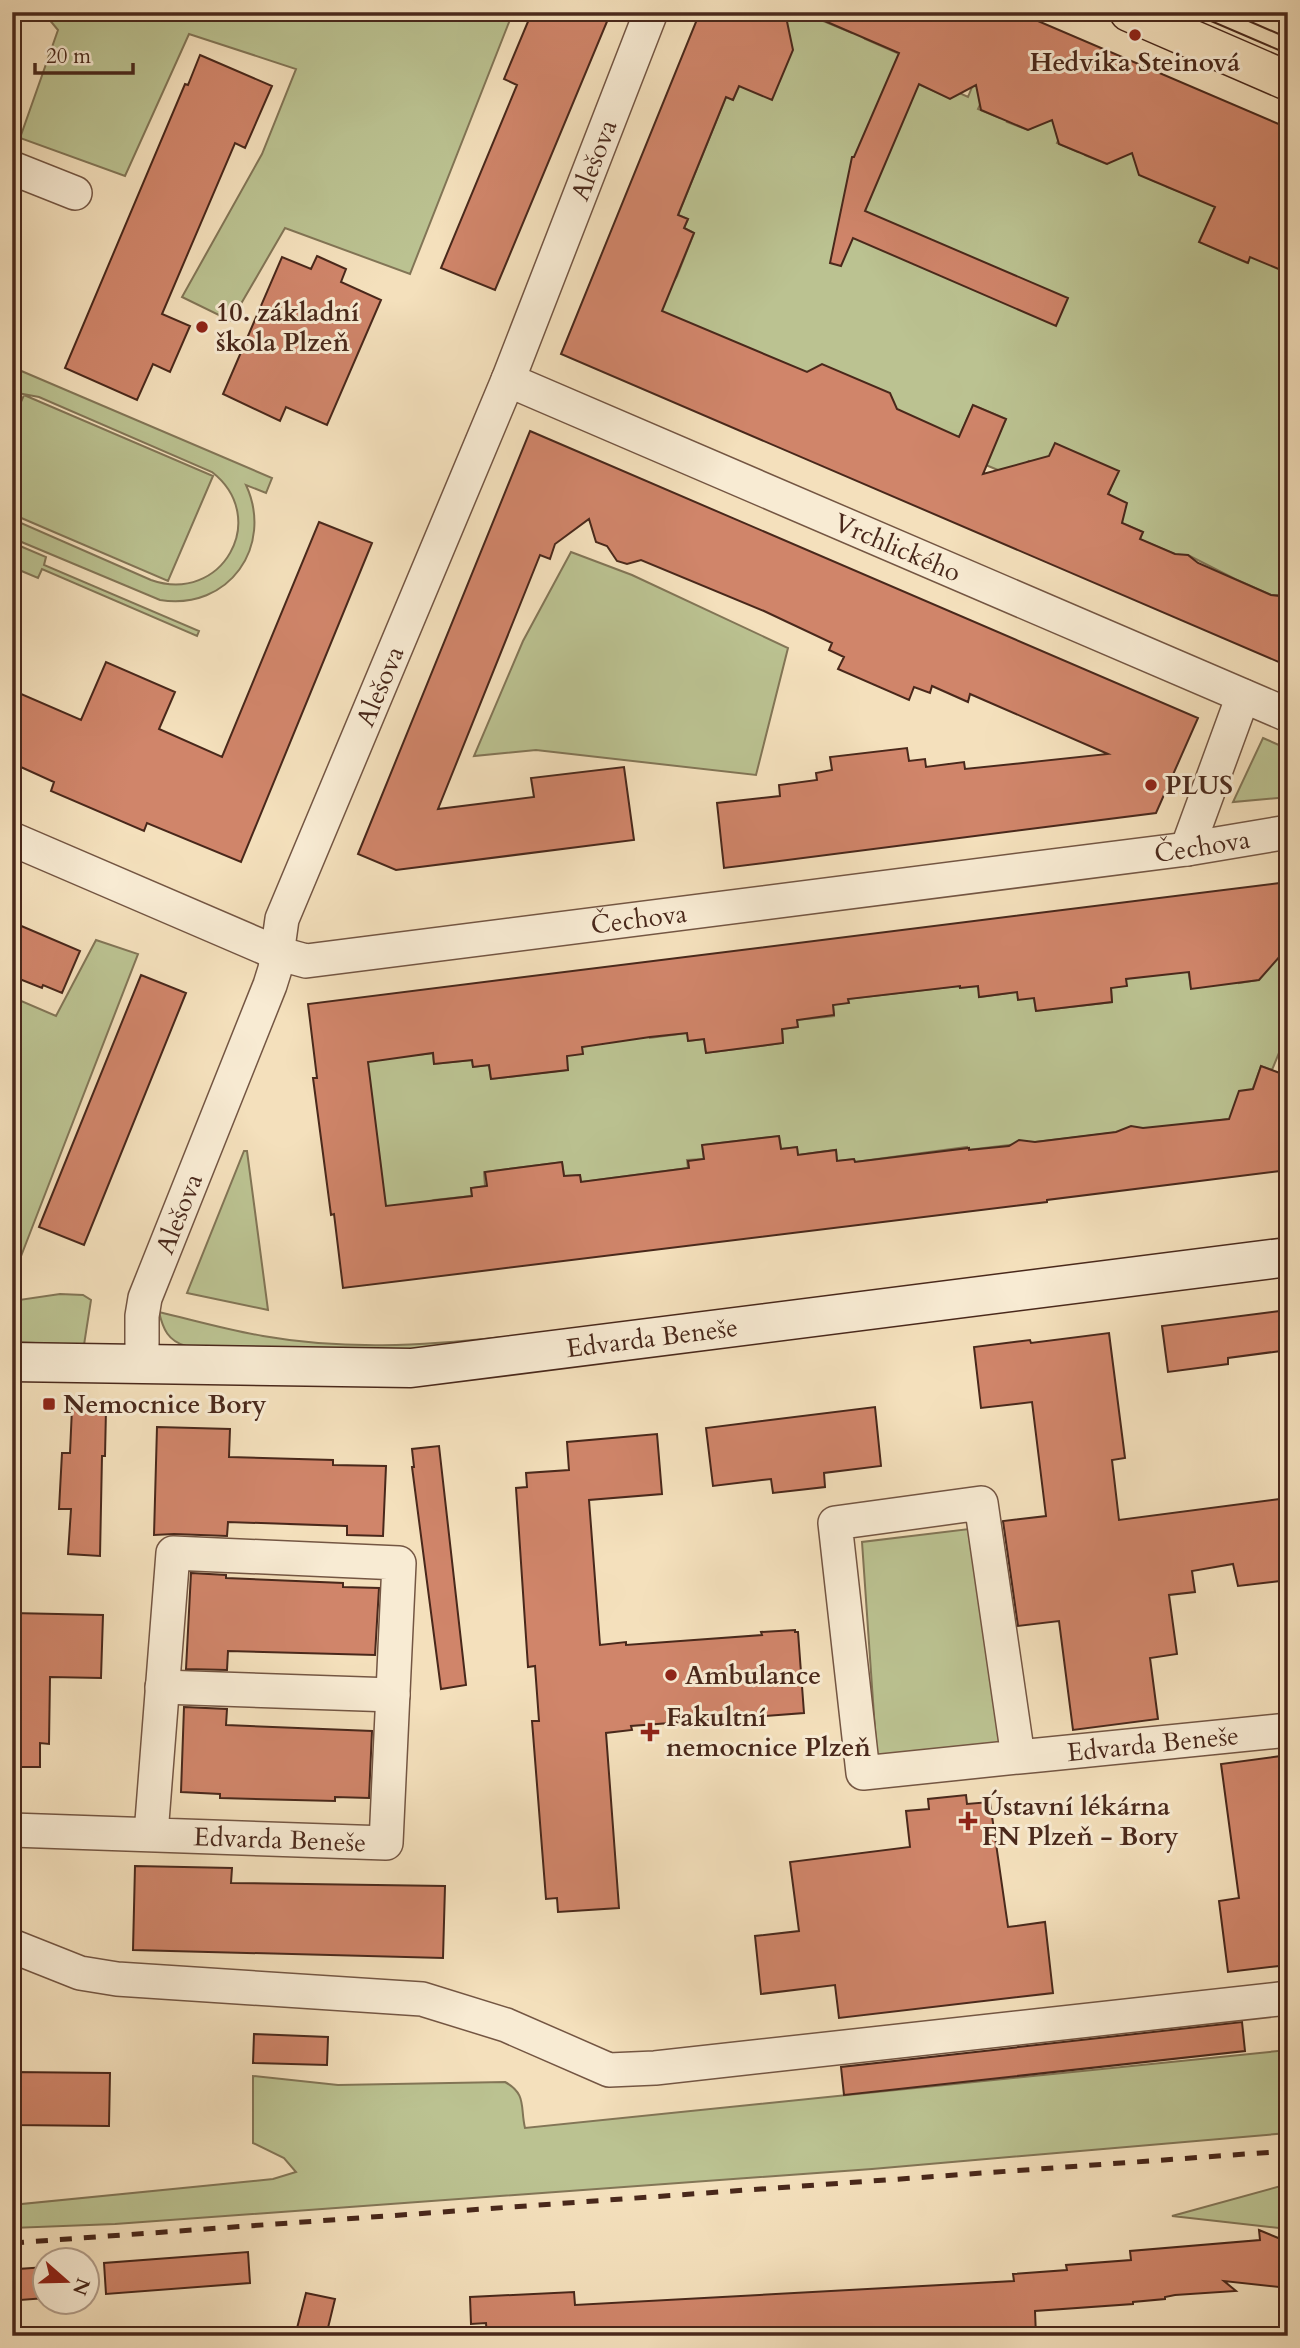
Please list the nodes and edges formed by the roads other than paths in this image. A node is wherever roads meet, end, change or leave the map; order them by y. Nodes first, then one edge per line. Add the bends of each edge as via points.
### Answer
1 (651, 12) edge
2 (1129, 12) edge
3 (1288, 81) edge
4 (12, 168) edge
5 (75, 193) dead end
6 (508, 380) junction
7 (1243, 696) junction
8 (1288, 715) edge
9 (1288, 832) edge
10 (12, 839) edge
11 (1187, 849) junction
12 (277, 953) junction
13 (1288, 1257) edge
14 (12, 1362) edge
15 (142, 1365) junction
16 (162, 1687) junction
17 (393, 1695) junction
18 (1288, 1730) edge
19 (1018, 1758) junction
20 (12, 1830) edge
21 (151, 1833) junction
22 (12, 1946) edge
23 (1288, 1998) edge

1 - 6 street, Alešova
2 - 3 main road
4 - 5 street
6 - 7 street, Vrchlického
6 - 12 street, Alešova via 282,919
7 - 8 street, Vrchlického
7 - 11 street
9 - 11 street, Čechova
10 - 12 street, Čechova
11 - 12 street, Čechova via 306,961
12 - 15 street, Alešova via 270,985 145,1298
13 - 15 street, Edvarda Beneše via 411,1368
14 - 15 street, Edvarda Beneše
16 - 17 street
16 - 17 street, Edvarda Beneše via 173,1553 399,1563
16 - 21 street, Edvarda Beneše
17 - 21 street, Edvarda Beneše via 386,1843
18 - 19 street, Edvarda Beneše
19 - 19 street, Edvarda Beneše via 863,1773 835,1523 981,1503
20 - 21 street, Edvarda Beneše
22 - 23 street via 71,1970 117,1979 422,1999 506,2025 609,2070

